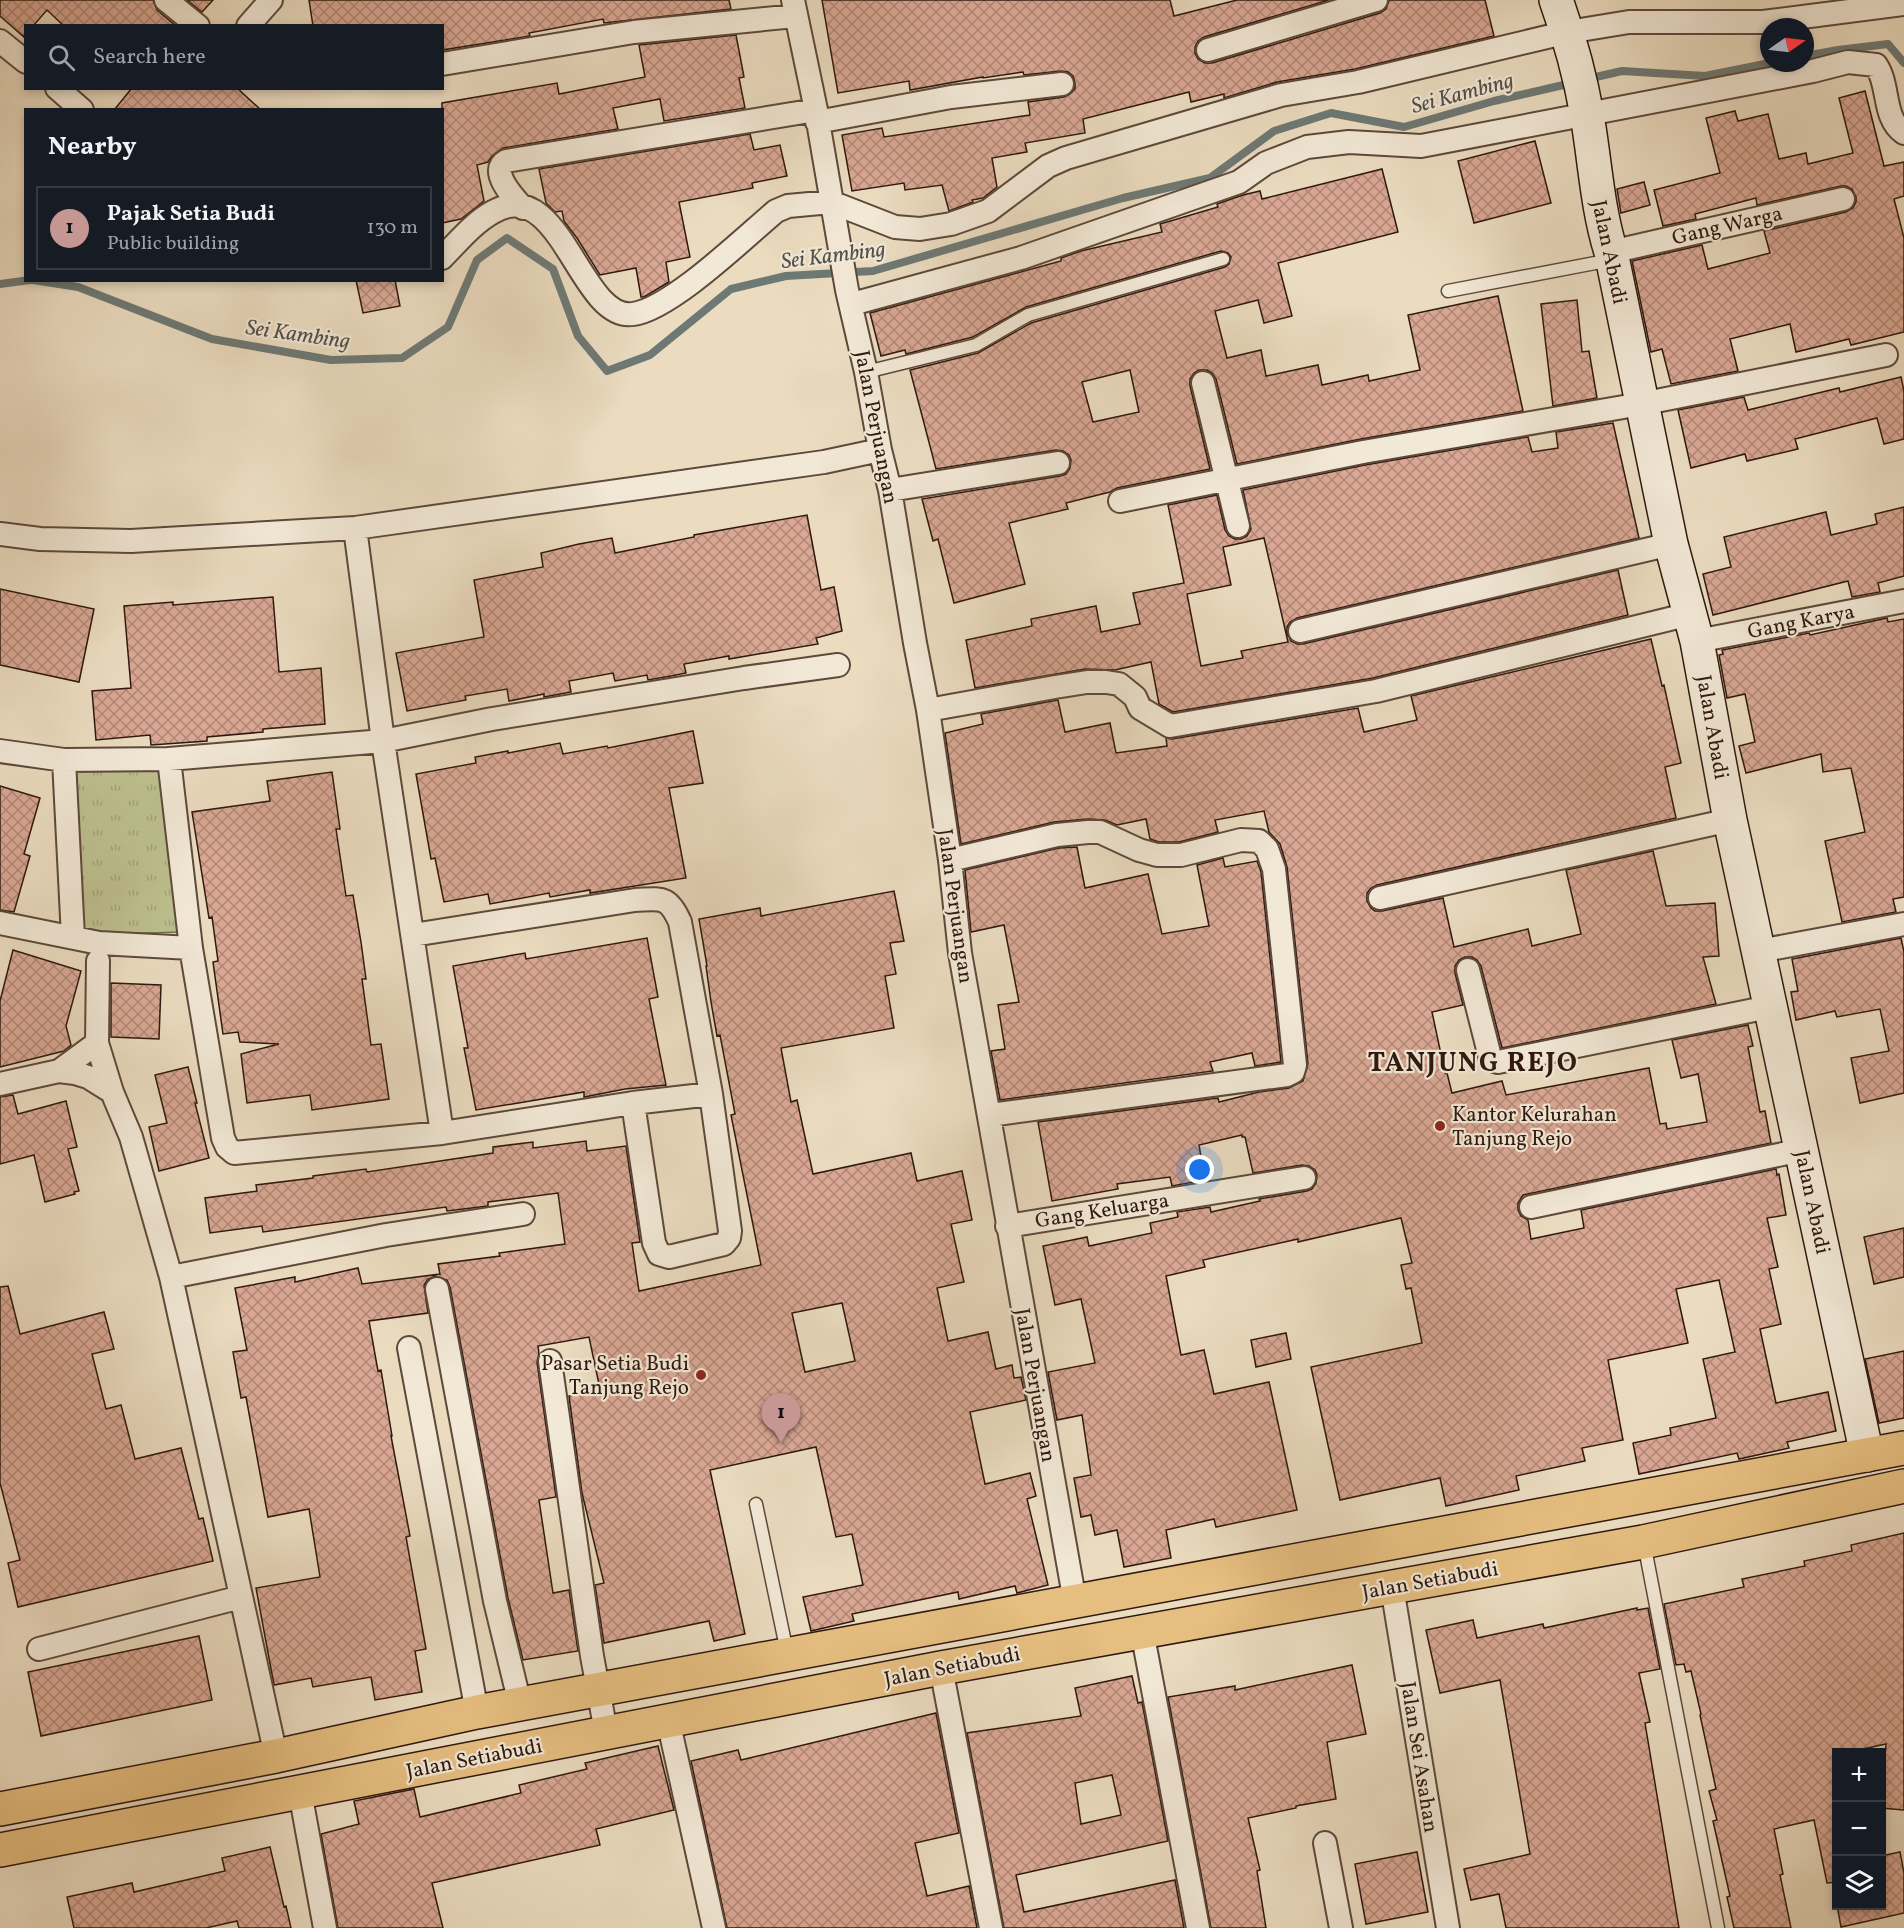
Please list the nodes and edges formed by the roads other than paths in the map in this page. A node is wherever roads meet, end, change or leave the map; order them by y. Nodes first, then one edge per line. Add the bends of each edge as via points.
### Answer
1 (166, 0) edge
2 (271, 0) edge
3 (1376, 0) edge
4 (1556, 0) edge
5 (1904, 4) edge
6 (794, 8) edge
7 (196, 24) edge
8 (250, 24) edge
9 (0, 40) edge
10 (1571, 43) junction
11 (1208, 50) dead end
12 (24, 60) edge
13 (444, 64) edge
14 (1062, 84) dead end
15 (59, 90) edge
16 (1585, 107) junction
17 (80, 108) edge
18 (817, 116) junction
19 (1904, 133) edge
20 (1843, 198) dead end
21 (832, 206) junction
22 (523, 208) junction
23 (444, 256) edge
24 (1612, 256) junction
25 (1223, 259) dead end
26 (1448, 291) dead end
27 (849, 297) junction
28 (1886, 355) dead end
29 (866, 372) junction
30 (1203, 383) dead end
31 (1641, 404) junction
32 (880, 450) junction
33 (1058, 463) dead end
34 (1226, 479) junction
35 (890, 490) junction
36 (1120, 501) dead end
37 (1238, 526) dead end
38 (355, 528) junction
39 (0, 534) edge
40 (1671, 544) junction
41 (1904, 601) edge
42 (1694, 628) junction
43 (1300, 631) dead end
44 (838, 665) dead end
45 (928, 710) junction
46 (382, 741) junction
47 (0, 750) edge
48 (169, 759) junction
49 (64, 760) junction
50 (1730, 819) junction
51 (950, 860) junction
52 (1380, 898) dead end
53 (0, 923) edge
54 (1904, 924) edge
55 (413, 935) junction
56 (73, 937) junction
57 (191, 948) junction
58 (1759, 951) junction
59 (98, 961) dead end
60 (1468, 970) dead end
61 (1769, 1007) junction
62 (97, 1043) junction
63 (59, 1071) junction
64 (0, 1084) edge
65 (112, 1092) junction
66 (711, 1094) junction
67 (633, 1103) junction
68 (990, 1115) junction
69 (442, 1133) junction
70 (1802, 1150) junction
71 (1304, 1178) dead end
72 (1531, 1207) dead end
73 (523, 1214) dead end
74 (1007, 1226) junction
75 (171, 1277) junction
76 (437, 1290) dead end
77 (409, 1348) dead end
78 (550, 1361) dead end
79 (1904, 1448) edge
80 (1867, 1455) junction
81 (1904, 1486) edge
82 (756, 1504) dead end
83 (1643, 1542) junction
84 (1392, 1587) junction
85 (241, 1597) junction
86 (1075, 1602) junction
87 (1142, 1631) junction
88 (39, 1649) dead end
89 (788, 1656) junction
90 (941, 1668) junction
91 (599, 1690) junction
92 (520, 1704) junction
93 (477, 1712) junction
94 (668, 1720) junction
95 (606, 1732) junction
96 (276, 1756) junction
97 (300, 1792) junction
98 (0, 1809) edge
99 (1325, 1843) dead end
100 (0, 1851) edge
101 (326, 1928) edge
102 (714, 1928) edge
103 (991, 1928) edge
104 (1198, 1928) edge
105 (1341, 1928) edge
106 (1448, 1928) edge
107 (1718, 1928) edge

1 - 7 street
2 - 8 street
3 - 11 street
4 - 10 street, Jalan Abadi
5 - 10 street via 1763,22 1629,22
6 - 13 street
6 - 18 street, Jalan Perjuangan
9 - 12 street
10 - 16 street, Jalan Abadi
10 - 21 street via 1281,95 1066,158 1048,166 988,211 951,224 920,229 895,227
14 - 18 street
15 - 17 street
16 - 19 street via 1864,62 1876,64 1882,74 1891,116
16 - 24 street, Jalan Abadi via 1603,225
16 - 27 street via 1421,146 1349,142 1307,147 1266,163 1239,183 1043,251
18 - 21 street, Jalan Perjuangan
18 - 22 street via 506,161 499,167 502,179
20 - 24 street, Gang Warga
21 - 22 street via 788,206 776,211 675,294 643,312 623,315 609,308 551,226 533,210
21 - 27 street, Jalan Perjuangan
22 - 23 street via 494,212
24 - 26 lane
24 - 31 street, Jalan Abadi
25 - 29 lane via 1028,315 976,345
27 - 29 street, Jalan Perjuangan
28 - 31 street
29 - 32 street, Jalan Perjuangan
30 - 34 street
31 - 34 street
31 - 40 street, Jalan Abadi
32 - 35 street, Jalan Perjuangan
32 - 38 street via 824,462
33 - 35 street
34 - 36 street
34 - 37 street
35 - 45 street, Jalan Perjuangan
38 - 39 street via 131,541
38 - 46 street
40 - 42 street, Jalan Abadi
40 - 43 street
41 - 42 street, Gang Karya
42 - 45 street, Gang Karya via 1376,691 1170,726 1147,714 1119,684 1106,682
42 - 50 street, Jalan Abadi
44 - 46 street via 492,719
45 - 51 street, Jalan Perjuangan
46 - 48 street
46 - 55 street
47 - 49 street
48 - 49 street
48 - 57 street
49 - 56 street
50 - 52 street
50 - 58 street, Jalan Abadi
51 - 68 street, Jalan Perjuangan via 960,953
51 - 68 street via 1057,835 1100,832 1157,855 1181,855 1241,840 1259,841 1267,849 1274,869 1293,1072
53 - 56 street
54 - 58 street
55 - 66 street via 635,900 661,899 672,904 680,922
55 - 69 street
56 - 57 street via 99,943
57 - 69 street via 223,1138 230,1150 240,1154
58 - 61 street, Jalan Abadi
59 - 62 street
60 - 61 street via 1489,1053 1498,1062
61 - 70 street, Jalan Abadi
62 - 63 street
62 - 65 street
63 - 64 street
63 - 65 street via 88,1077
65 - 75 street via 131,1137
66 - 67 street
66 - 67 street via 729,1238 719,1246 669,1257 659,1254 654,1243
67 - 69 street
68 - 74 street, Jalan Perjuangan
70 - 72 street
70 - 80 street, Jalan Abadi
71 - 74 street, Gang Keluarga
73 - 75 street via 386,1235
74 - 86 street, Jalan Perjuangan
75 - 85 street
76 - 92 street via 495,1601
77 - 93 street
78 - 91 street
79 - 80 main road, Jalan Setiabudi
80 - 86 main road, Jalan Setiabudi
81 - 83 main road, Jalan Setiabudi
82 - 89 lane
83 - 84 main road, Jalan Setiabudi
83 - 107 lane
84 - 87 main road, Jalan Setiabudi
84 - 106 street, Jalan Sei Asahan
85 - 88 street
85 - 96 street
86 - 89 main road, Jalan Setiabudi
87 - 90 main road, Jalan Setiabudi
87 - 104 street
89 - 91 main road, Jalan Setiabudi
90 - 94 main road, Jalan Setiabudi
90 - 103 street
91 - 92 main road, Jalan Setiabudi
91 - 95 street
92 - 93 main road, Jalan Setiabudi
93 - 96 main road, Jalan Setiabudi
94 - 95 main road, Jalan Setiabudi
94 - 102 street
95 - 97 main road, Jalan Setiabudi
96 - 98 main road, Jalan Setiabudi
97 - 100 main road, Jalan Setiabudi
97 - 101 street
99 - 105 street

